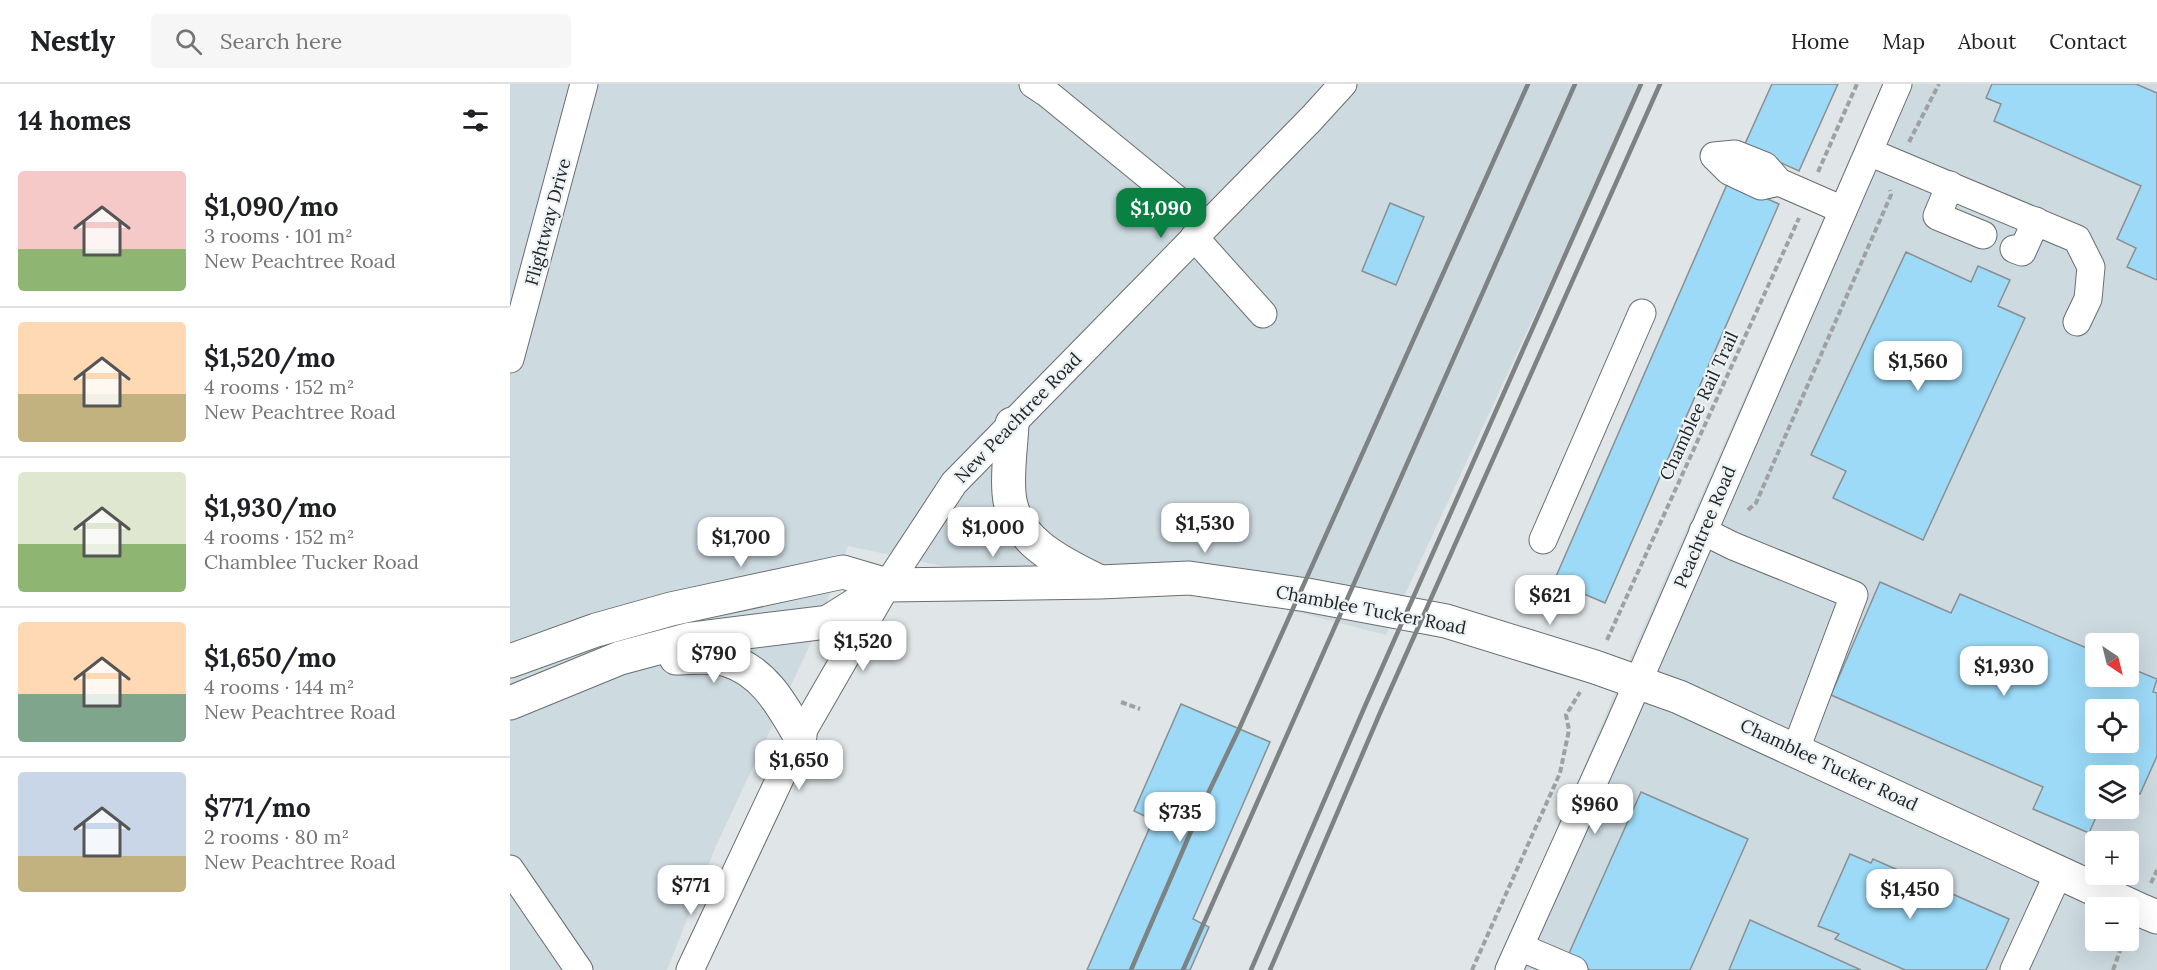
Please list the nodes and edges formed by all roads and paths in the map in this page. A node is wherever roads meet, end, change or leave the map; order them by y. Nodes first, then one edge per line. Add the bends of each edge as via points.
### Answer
1 (584, 84) edge
2 (1032, 84) edge
3 (1343, 84) edge
4 (1857, 84) edge
5 (1898, 84) edge
6 (1939, 84) edge
7 (1912, 136) dead end
8 (1869, 152) junction
9 (1816, 176) dead end
10 (1779, 182) dead end
11 (1889, 182) dead end
12 (1950, 185) junction
13 (1843, 210) junction
14 (1802, 213) dead end
15 (2036, 221) junction
16 (1200, 230) junction
17 (1983, 235) dead end
18 (2014, 249) dead end
19 (1642, 313) dead end
20 (1263, 314) dead end
21 (2077, 322) dead end
22 (510, 359) edge
23 (1012, 424) junction
24 (1748, 510) dead end
25 (1703, 531) junction
26 (1543, 540) dead end
27 (1100, 582) junction
28 (887, 585) junction
29 (1620, 610) dead end
30 (620, 658) junction
31 (510, 661) edge
32 (1639, 681) junction
33 (510, 702) edge
34 (1121, 702) dead end
35 (1140, 709) dead end
36 (1566, 715) dead end
37 (800, 736) junction
38 (1796, 749) junction
39 (510, 869) edge
40 (2059, 872) junction
41 (2157, 917) edge
42 (2119, 951) edge
43 (1515, 958) edge
44 (579, 970) edge
45 (690, 970) edge
46 (1472, 970) edge
47 (1574, 970) edge
48 (2014, 970) edge
49 (2113, 970) edge

1 - 22 street, Flightway Drive
2 - 16 street
3 - 16 street, New Peachtree Road
4 - 9 path
5 - 8 street, Peachtree Road
6 - 7 path
8 - 12 street
8 - 13 street, Peachtree Road
10 - 13 street
11 - 24 path via 1891,195 1756,503
12 - 15 street
12 - 17 street via 1937,216
13 - 25 street, Peachtree Road
14 - 29 path, Chamblee Rail Trail
15 - 18 street via 2022,252
15 - 21 street via 2077,239 2091,267 2088,299
16 - 20 street
16 - 23 street, New Peachtree Road
19 - 26 street
23 - 27 main road via 1009,494 1016,521 1032,541 1068,567
23 - 28 street, New Peachtree Road via 954,483
25 - 32 street, Peachtree Road
25 - 38 street via 1854,595
27 - 28 main road, Chamblee Tucker Road
27 - 32 main road, Chamblee Tucker Road via 1189,578 1307,595 1446,621
28 - 30 main road via 828,622 691,639
28 - 31 main road, Chamblee Tucker Road via 843,572 671,609 596,630
28 - 37 street, New Peachtree Road
30 - 33 main road
30 - 37 main road via 726,659 747,668 776,696
32 - 38 main road, Chamblee Tucker Road
32 - 43 street, Peachtree Road
34 - 35 path
36 - 46 path via 1569,730 1560,773
37 - 45 street, New Peachtree Road
38 - 40 main road, Chamblee Tucker Road
39 - 44 street
40 - 41 main road, Chamblee Tucker Road
40 - 48 street
42 - 49 path
43 - 47 street

